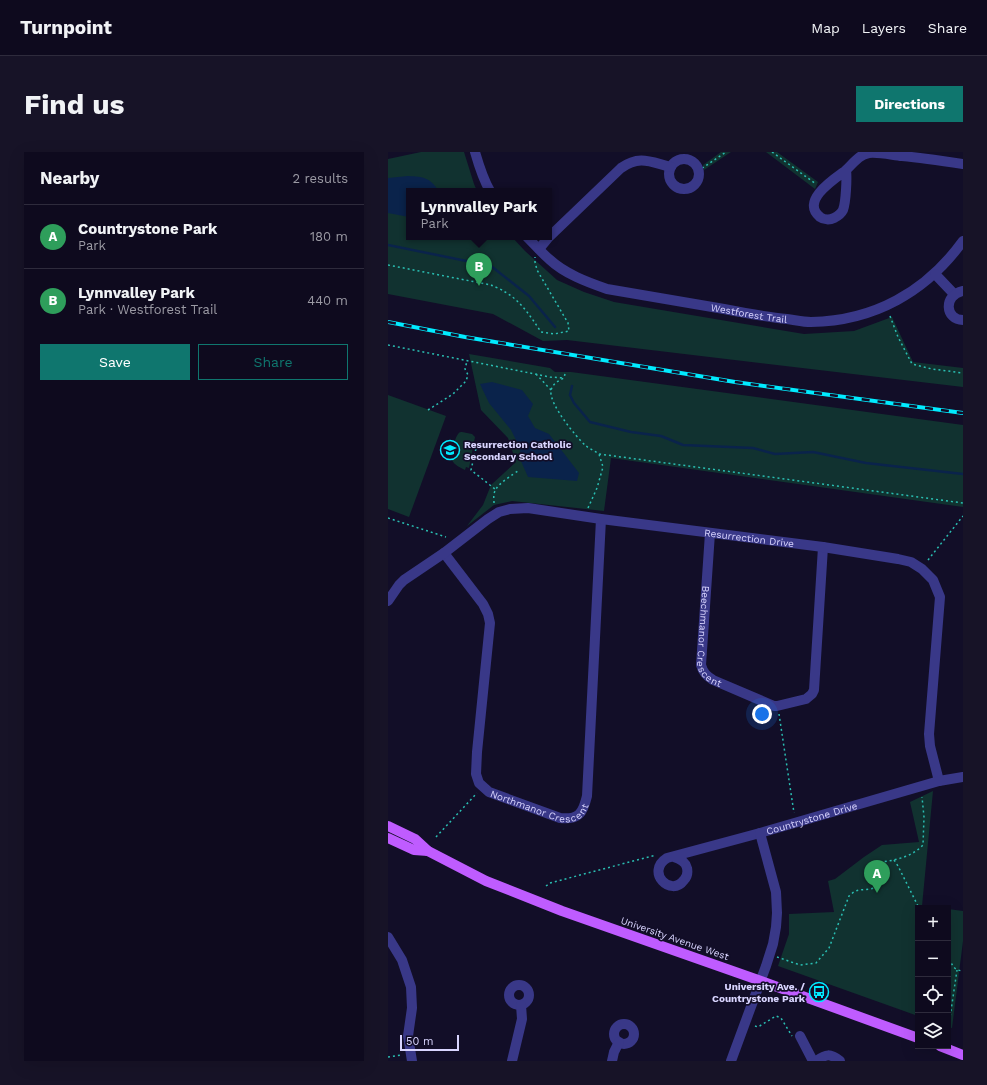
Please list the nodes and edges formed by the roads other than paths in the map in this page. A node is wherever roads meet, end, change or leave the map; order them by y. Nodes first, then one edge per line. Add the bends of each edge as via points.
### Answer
1 (475, 152) edge
2 (963, 164) edge
3 (671, 167) junction
4 (846, 170) junction
5 (488, 188) edge
6 (552, 234) edge
7 (530, 240) edge
8 (546, 240) edge
9 (963, 241) edge
10 (539, 249) junction
11 (935, 274) junction
12 (958, 292) edge
13 (963, 320) edge
14 (601, 519) junction
15 (710, 533) junction
16 (822, 547) junction
17 (444, 553) junction
18 (389, 597) edge
19 (963, 777) edge
20 (939, 781) junction
21 (388, 826) edge
22 (760, 833) junction
23 (388, 838) edge
24 (428, 851) junction
25 (674, 857) dead end
26 (388, 938) edge
27 (761, 980) junction
28 (521, 1005) dead end
29 (796, 1037) road end
30 (915, 1037) edge
31 (618, 1042) dead end
32 (949, 1049) edge
33 (963, 1054) edge
34 (412, 1061) edge
35 (512, 1061) edge
36 (612, 1061) edge
37 (731, 1061) edge
38 (813, 1061) edge
39 (816, 1061) edge
40 (840, 1061) edge

1 - 5 street
2 - 4 street via 869,153 858,158
3 - 3 street via 683,159 693,162 698,170 698,180 692,187 678,188 669,177
3 - 6 street via 645,160 629,163
4 - 4 street via 816,198 815,211 820,217 833,219 840,215 843,209
7 - 10 street, Westforest Trail
8 - 10 street
9 - 11 street, Westforest Trail
10 - 11 street, Westforest Trail via 570,273 589,283 607,288 810,322 835,320 878,309 914,290
11 - 12 street
12 - 13 street via 949,302 949,310 956,318
14 - 15 street, Resurrection Drive
14 - 17 street, Resurrection Drive via 528,508 510,509 488,519
14 - 17 street, Northmanor Crescent via 587,796 585,807 580,814 570,819 560,818 489,792 479,783 476,774 477,752 490,623 483,604
15 - 16 street, Resurrection Drive
15 - 16 street, Beechmanor Crescent via 702,671 713,680 777,706 806,699 814,690
16 - 20 street, Resurrection Drive via 911,562 933,580 940,597 929,734
17 - 18 street, Resurrection Drive via 404,580
19 - 20 street, Countrystone Drive
20 - 22 street, Countrystone Drive
21 - 24 main road, University Avenue West via 416,839
22 - 25 street
22 - 27 street, Countrystone Drive via 776,892 777,913 770,955
23 - 24 main road, University Avenue West via 414,850
24 - 27 main road, University Avenue West via 486,881 562,911
26 - 34 street via 402,960 411,987 412,1008 408,1036
27 - 30 main road, University Avenue West
27 - 37 street, Countrystone Drive
28 - 35 street via 522,1019
29 - 38 street
31 - 36 street
32 - 33 main road
39 - 40 street via 832,1055

